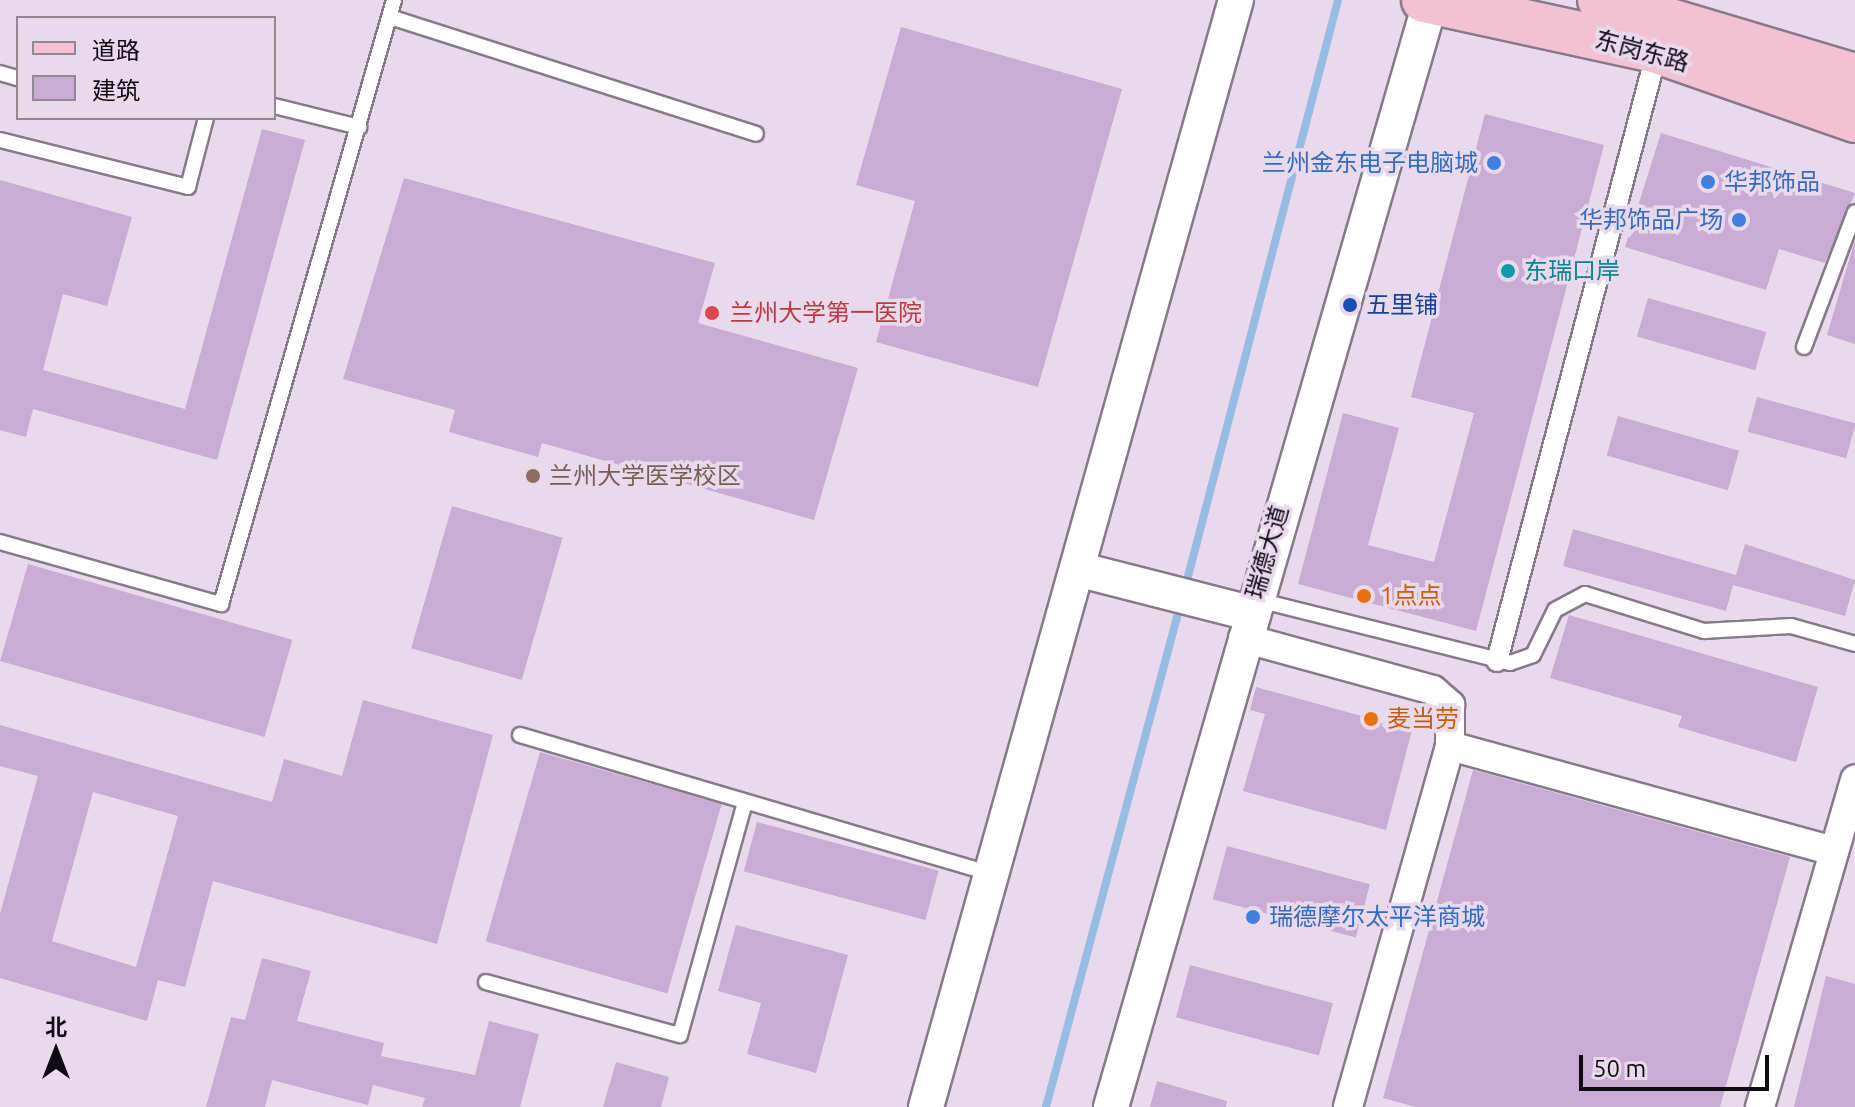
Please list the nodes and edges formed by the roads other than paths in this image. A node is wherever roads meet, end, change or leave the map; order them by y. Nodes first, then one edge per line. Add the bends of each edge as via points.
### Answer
1 (394, 0) edge
2 (1236, 0) edge
3 (1600, 0) edge
4 (1429, 1) edge
5 (390, 17) junction
6 (1676, 29) junction
7 (1855, 76) edge
8 (276, 106) edge
9 (205, 120) edge
10 (1855, 120) edge
11 (359, 127) junction
12 (756, 134) dead end
13 (0, 140) edge
14 (1855, 212) edge
15 (1804, 347) dead end
16 (0, 542) edge
17 (1077, 569) junction
18 (1249, 617) junction
19 (1855, 644) edge
20 (1497, 661) junction
21 (520, 735) dead end
22 (1450, 746) junction
23 (1855, 779) edge
24 (745, 802) junction
25 (1834, 851) junction
26 (991, 874) junction
27 (486, 982) dead end
28 (926, 1107) edge
29 (1111, 1107) edge
30 (1348, 1107) edge
31 (1760, 1107) edge

1 - 5 lane
2 - 17 street
3 - 6 main road, 东岗东路
4 - 6 main road, 东岗东路
4 - 18 street, 瑞德大道
5 - 11 lane
5 - 12 lane
6 - 7 main road, 东岗东路
6 - 10 main road, 东岗东路
6 - 20 street
8 - 11 lane
9 - 13 lane via 188,187
11 - 16 lane via 221,604
14 - 15 lane
17 - 18 street
17 - 26 street
18 - 20 lane
18 - 22 street via 1433,690 1450,705
18 - 29 street, 瑞德大道
19 - 20 lane via 1791,626 1704,631 1585,594 1555,610 1533,655
21 - 24 lane
22 - 25 street
22 - 30 street
23 - 25 street
24 - 26 lane
24 - 27 lane via 680,1035
25 - 31 street
26 - 28 street

